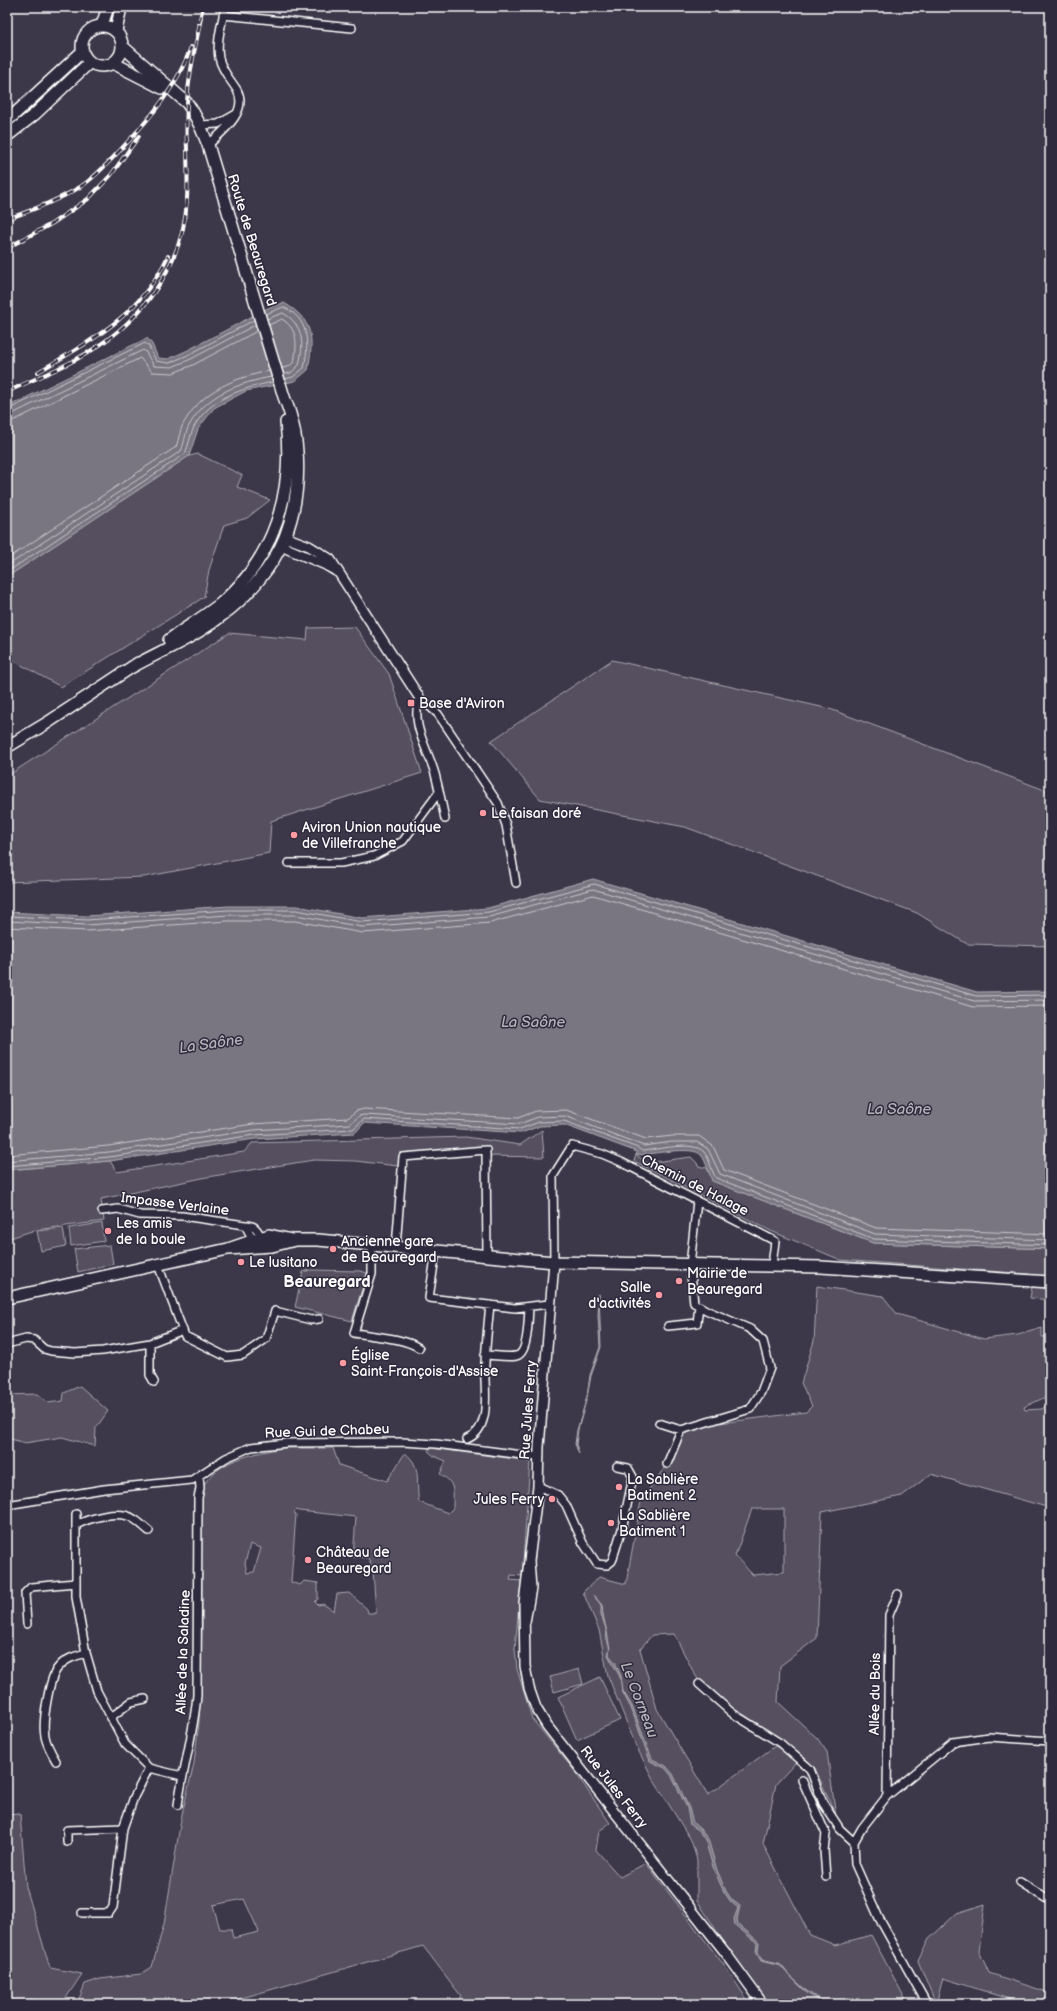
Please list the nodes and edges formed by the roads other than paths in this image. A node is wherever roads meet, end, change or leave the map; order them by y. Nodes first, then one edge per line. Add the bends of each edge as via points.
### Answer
1 (108, 7) edge
2 (121, 7) edge
3 (225, 7) edge
4 (224, 15) junction
5 (102, 26) junction
6 (352, 28) dead end
7 (116, 31) junction
8 (122, 46) junction
9 (82, 51) junction
10 (90, 62) junction
11 (113, 63) junction
12 (180, 97) junction
13 (236, 114) junction
14 (7, 122) edge
15 (200, 125) junction
16 (7, 136) edge
17 (208, 145) junction
18 (284, 397) junction
19 (272, 534) junction
20 (283, 541) junction
21 (132, 667) junction
22 (419, 697) junction
23 (7, 747) edge
24 (439, 792) junction
25 (445, 819) dead end
26 (289, 863) dead end
27 (516, 883) dead end
28 (697, 1201) junction
29 (102, 1211) dead end
30 (259, 1242) junction
31 (372, 1245) junction
32 (396, 1247) junction
33 (436, 1252) junction
34 (486, 1257) junction
35 (554, 1262) junction
36 (158, 1265) junction
37 (690, 1265) junction
38 (772, 1265) junction
39 (1050, 1282) edge
40 (7, 1298) edge
41 (549, 1304) junction
42 (490, 1305) junction
43 (699, 1306) junction
44 (529, 1307) junction
45 (319, 1319) dead end
46 (668, 1326) dead end
47 (183, 1330) junction
48 (150, 1343) junction
49 (7, 1344) edge
50 (419, 1348) dead end
51 (485, 1354) junction
52 (154, 1382) dead end
53 (659, 1423) dead end
54 (681, 1430) junction
55 (467, 1439) dead end
56 (538, 1457) junction
57 (667, 1464) dead end
58 (617, 1466) dead end
59 (196, 1478) junction
60 (538, 1486) junction
61 (7, 1505) edge
62 (76, 1514) dead end
63 (76, 1525) junction
64 (149, 1531) dead end
65 (75, 1583) junction
66 (898, 1594) dead end
67 (27, 1624) dead end
68 (86, 1653) junction
69 (699, 1684) dead end
70 (145, 1699) dead end
71 (110, 1718) junction
72 (1050, 1741) edge
73 (56, 1761) dead end
74 (149, 1768) junction
75 (182, 1776) junction
76 (802, 1780) dead end
77 (887, 1796) junction
78 (178, 1805) dead end
79 (123, 1828) junction
80 (840, 1830) junction
81 (826, 1834) junction
82 (67, 1842) dead end
83 (854, 1842) junction
84 (826, 1877) dead end
85 (1020, 1882) dead end
86 (1050, 1901) edge
87 (82, 1913) dead end
88 (762, 2004) edge
89 (927, 2004) edge

1 - 5 main road
2 - 7 main road
3 - 4 street
4 - 6 street
4 - 13 street via 218,54 222,69 239,96 240,104
5 - 7 main road
5 - 9 main road via 90,29 86,33
7 - 8 main road
8 - 11 main road via 120,55
8 - 12 main road, Route de Beauregard
9 - 10 main road
9 - 14 main road
10 - 11 main road via 102,66
10 - 16 main road via 35,114
11 - 12 main road, Route de Beauregard
12 - 15 main road, Route de Beauregard via 195,113
13 - 15 street via 218,124
13 - 17 street via 232,124
15 - 17 main road, Route de Beauregard
17 - 18 main road, Route de Beauregard
18 - 19 main road, Route de Beauregard via 287,484 283,507
18 - 20 main road, Route de Beauregard via 292,415 297,485
19 - 20 main road
19 - 21 main road, Route de Beauregard via 253,567 225,599
20 - 21 main road, Route de Beauregard via 265,572 238,602 220,617
20 - 22 street via 326,564 342,576
21 - 23 main road
22 - 24 street via 416,710 417,727
22 - 27 street via 438,714 498,803 506,825
24 - 25 street
24 - 26 street via 403,840 374,856 341,863
28 - 35 street, Chemin de Halage via 602,1154 572,1146 553,1176
28 - 37 street
28 - 38 street, Chemin de Halage via 775,1241
29 - 30 street, Impasse Verlaine via 118,1209 140,1215 182,1216 254,1226 259,1231
30 - 31 main road via 269,1235 295,1240
30 - 36 main road
31 - 32 main road
31 - 50 street via 372,1274 354,1333 414,1344
32 - 33 main road
32 - 34 street via 403,1157 486,1150
33 - 34 main road
33 - 42 street via 429,1298
34 - 35 main road
35 - 37 main road
35 - 41 street, Rue Jules Ferry
36 - 40 main road
36 - 47 street
37 - 38 main road
37 - 43 street via 694,1303
38 - 39 main road
41 - 44 street
41 - 56 street, Rue Jules Ferry
42 - 44 street
42 - 51 street
43 - 46 street via 697,1323
43 - 54 street via 750,1329 763,1342 770,1368 761,1392 750,1409
44 - 51 street via 526,1346 522,1353 517,1356
45 - 47 street via 311,1320 276,1312 266,1339 243,1355 227,1358 185,1336
47 - 48 street
48 - 49 street via 103,1351 75,1352 51,1351 44,1349 34,1340 26,1339
48 - 52 street via 150,1375
51 - 55 street via 484,1414 477,1431
53 - 54 street
54 - 57 street
56 - 59 street, Rue Gui de Chabeu via 429,1444 287,1443 251,1447 226,1458
56 - 60 street, Rue Jules Ferry
58 - 60 street via 628,1468 633,1477 622,1529 612,1561 608,1565 597,1564 583,1543 566,1505 558,1495
59 - 61 street, Rue Gui de Chabeu via 104,1489
59 - 75 street, Allée de la Saladine via 200,1488 197,1695
60 - 88 street, Rue Jules Ferry via 530,1561 532,1588 523,1642 529,1688 536,1708 547,1726 725,1952
62 - 63 street
63 - 64 street via 99,1516 127,1516 134,1518
63 - 65 street
65 - 67 street via 31,1587 25,1593
65 - 68 street
66 - 77 street, Allée du Bois via 889,1615
68 - 71 street via 97,1692
68 - 73 street via 69,1658 57,1668 52,1678 46,1705 45,1736
69 - 80 street via 732,1713 780,1743 810,1769 823,1803
70 - 71 street via 131,1702
71 - 74 street via 125,1744
72 - 77 street via 989,1737 953,1742
74 - 75 street
74 - 79 street via 134,1797
75 - 78 street, Allée de la Saladine
76 - 81 street
77 - 83 street
79 - 82 street via 67,1830
79 - 87 street via 114,1907 109,1913
80 - 81 street
80 - 83 street
81 - 84 street
83 - 89 street via 855,1864 878,1918
85 - 86 street

